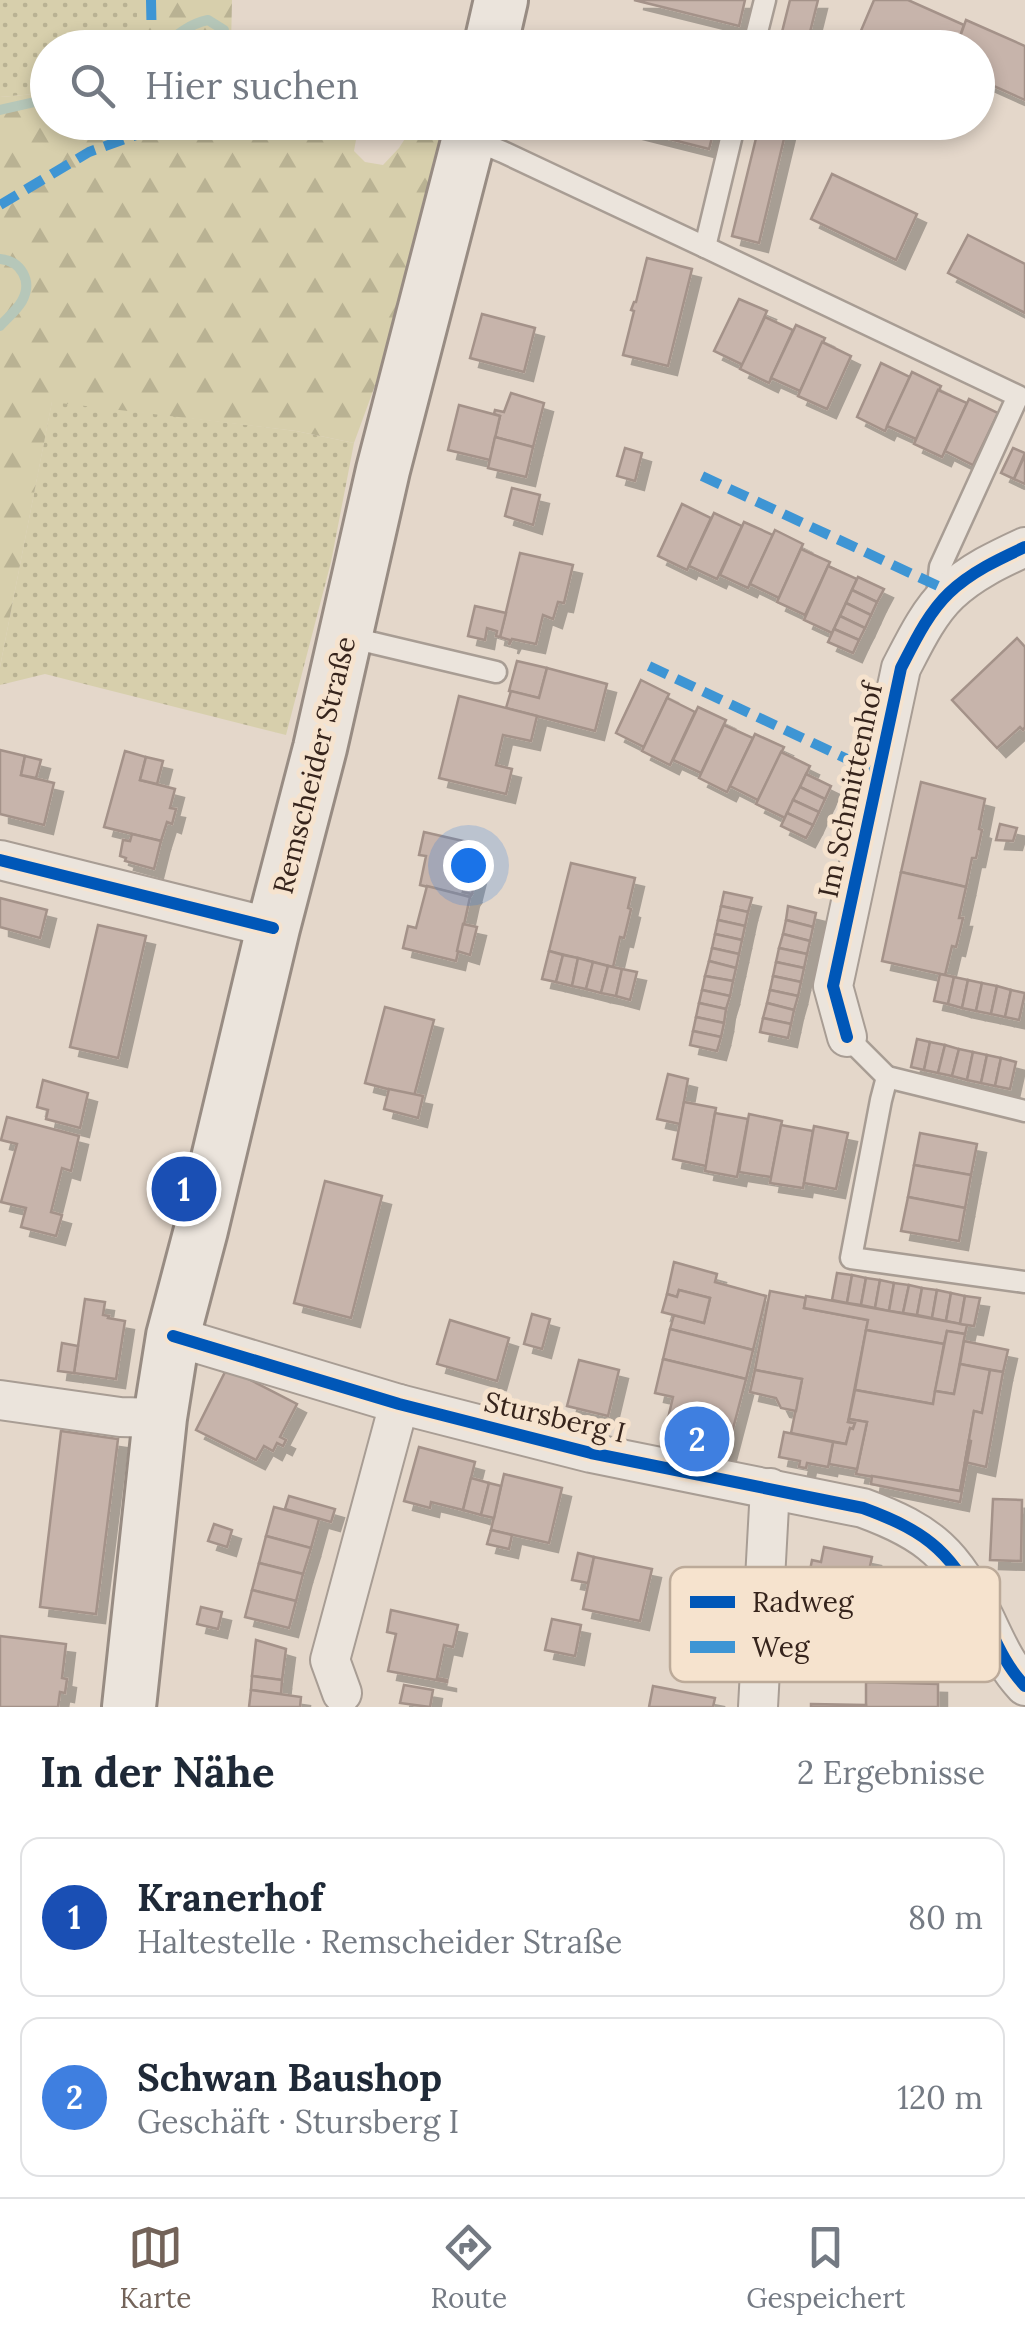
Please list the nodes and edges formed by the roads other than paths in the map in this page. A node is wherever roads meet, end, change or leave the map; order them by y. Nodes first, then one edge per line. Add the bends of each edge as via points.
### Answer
1 (502, 0) edge
2 (765, 0) edge
3 (494, 30) edge
4 (758, 30) edge
5 (468, 140) edge
6 (486, 140) edge
7 (731, 140) edge
8 (705, 246) junction
9 (1025, 547) edge
10 (948, 594) junction
11 (346, 637) junction
12 (496, 672) dead end
13 (0, 860) edge
14 (273, 928) junction
15 (847, 1037) joint
16 (887, 1078) junction
17 (1024, 1104) edge
18 (1025, 1282) edge
19 (174, 1336) junction
20 (0, 1400) edge
21 (398, 1404) junction
22 (160, 1418) junction
23 (770, 1488) junction
24 (766, 1567) edge
25 (955, 1567) edge
26 (1000, 1654) edge
27 (759, 1682) edge
28 (1025, 1686) edge
29 (342, 1692) dead end
30 (129, 1707) edge
31 (758, 1707) edge

1 - 3 main road
2 - 4 lane
5 - 11 main road, Remscheider Straße
6 - 8 lane
7 - 8 lane
8 - 10 lane via 1018,396 940,568 938,586
9 - 10 street, Im Schmittenhof
10 - 15 street, Im Schmittenhof via 901,668 833,986
11 - 12 lane
11 - 14 main road, Remscheider Straße
13 - 14 street
14 - 19 main road, Remscheider Straße
15 - 16 lane, Im Schmittenhof
16 - 17 lane
16 - 18 lane via 851,1258
19 - 21 street, Stursberg I
19 - 22 main road, Remscheider Straße
20 - 22 street
21 - 23 street, Stursberg I via 591,1453
21 - 29 street via 330,1660
22 - 30 main road, Remscheider Straße
23 - 24 street
23 - 25 street, Stursberg I via 903,1522
26 - 28 street, Stursberg I
27 - 31 street

